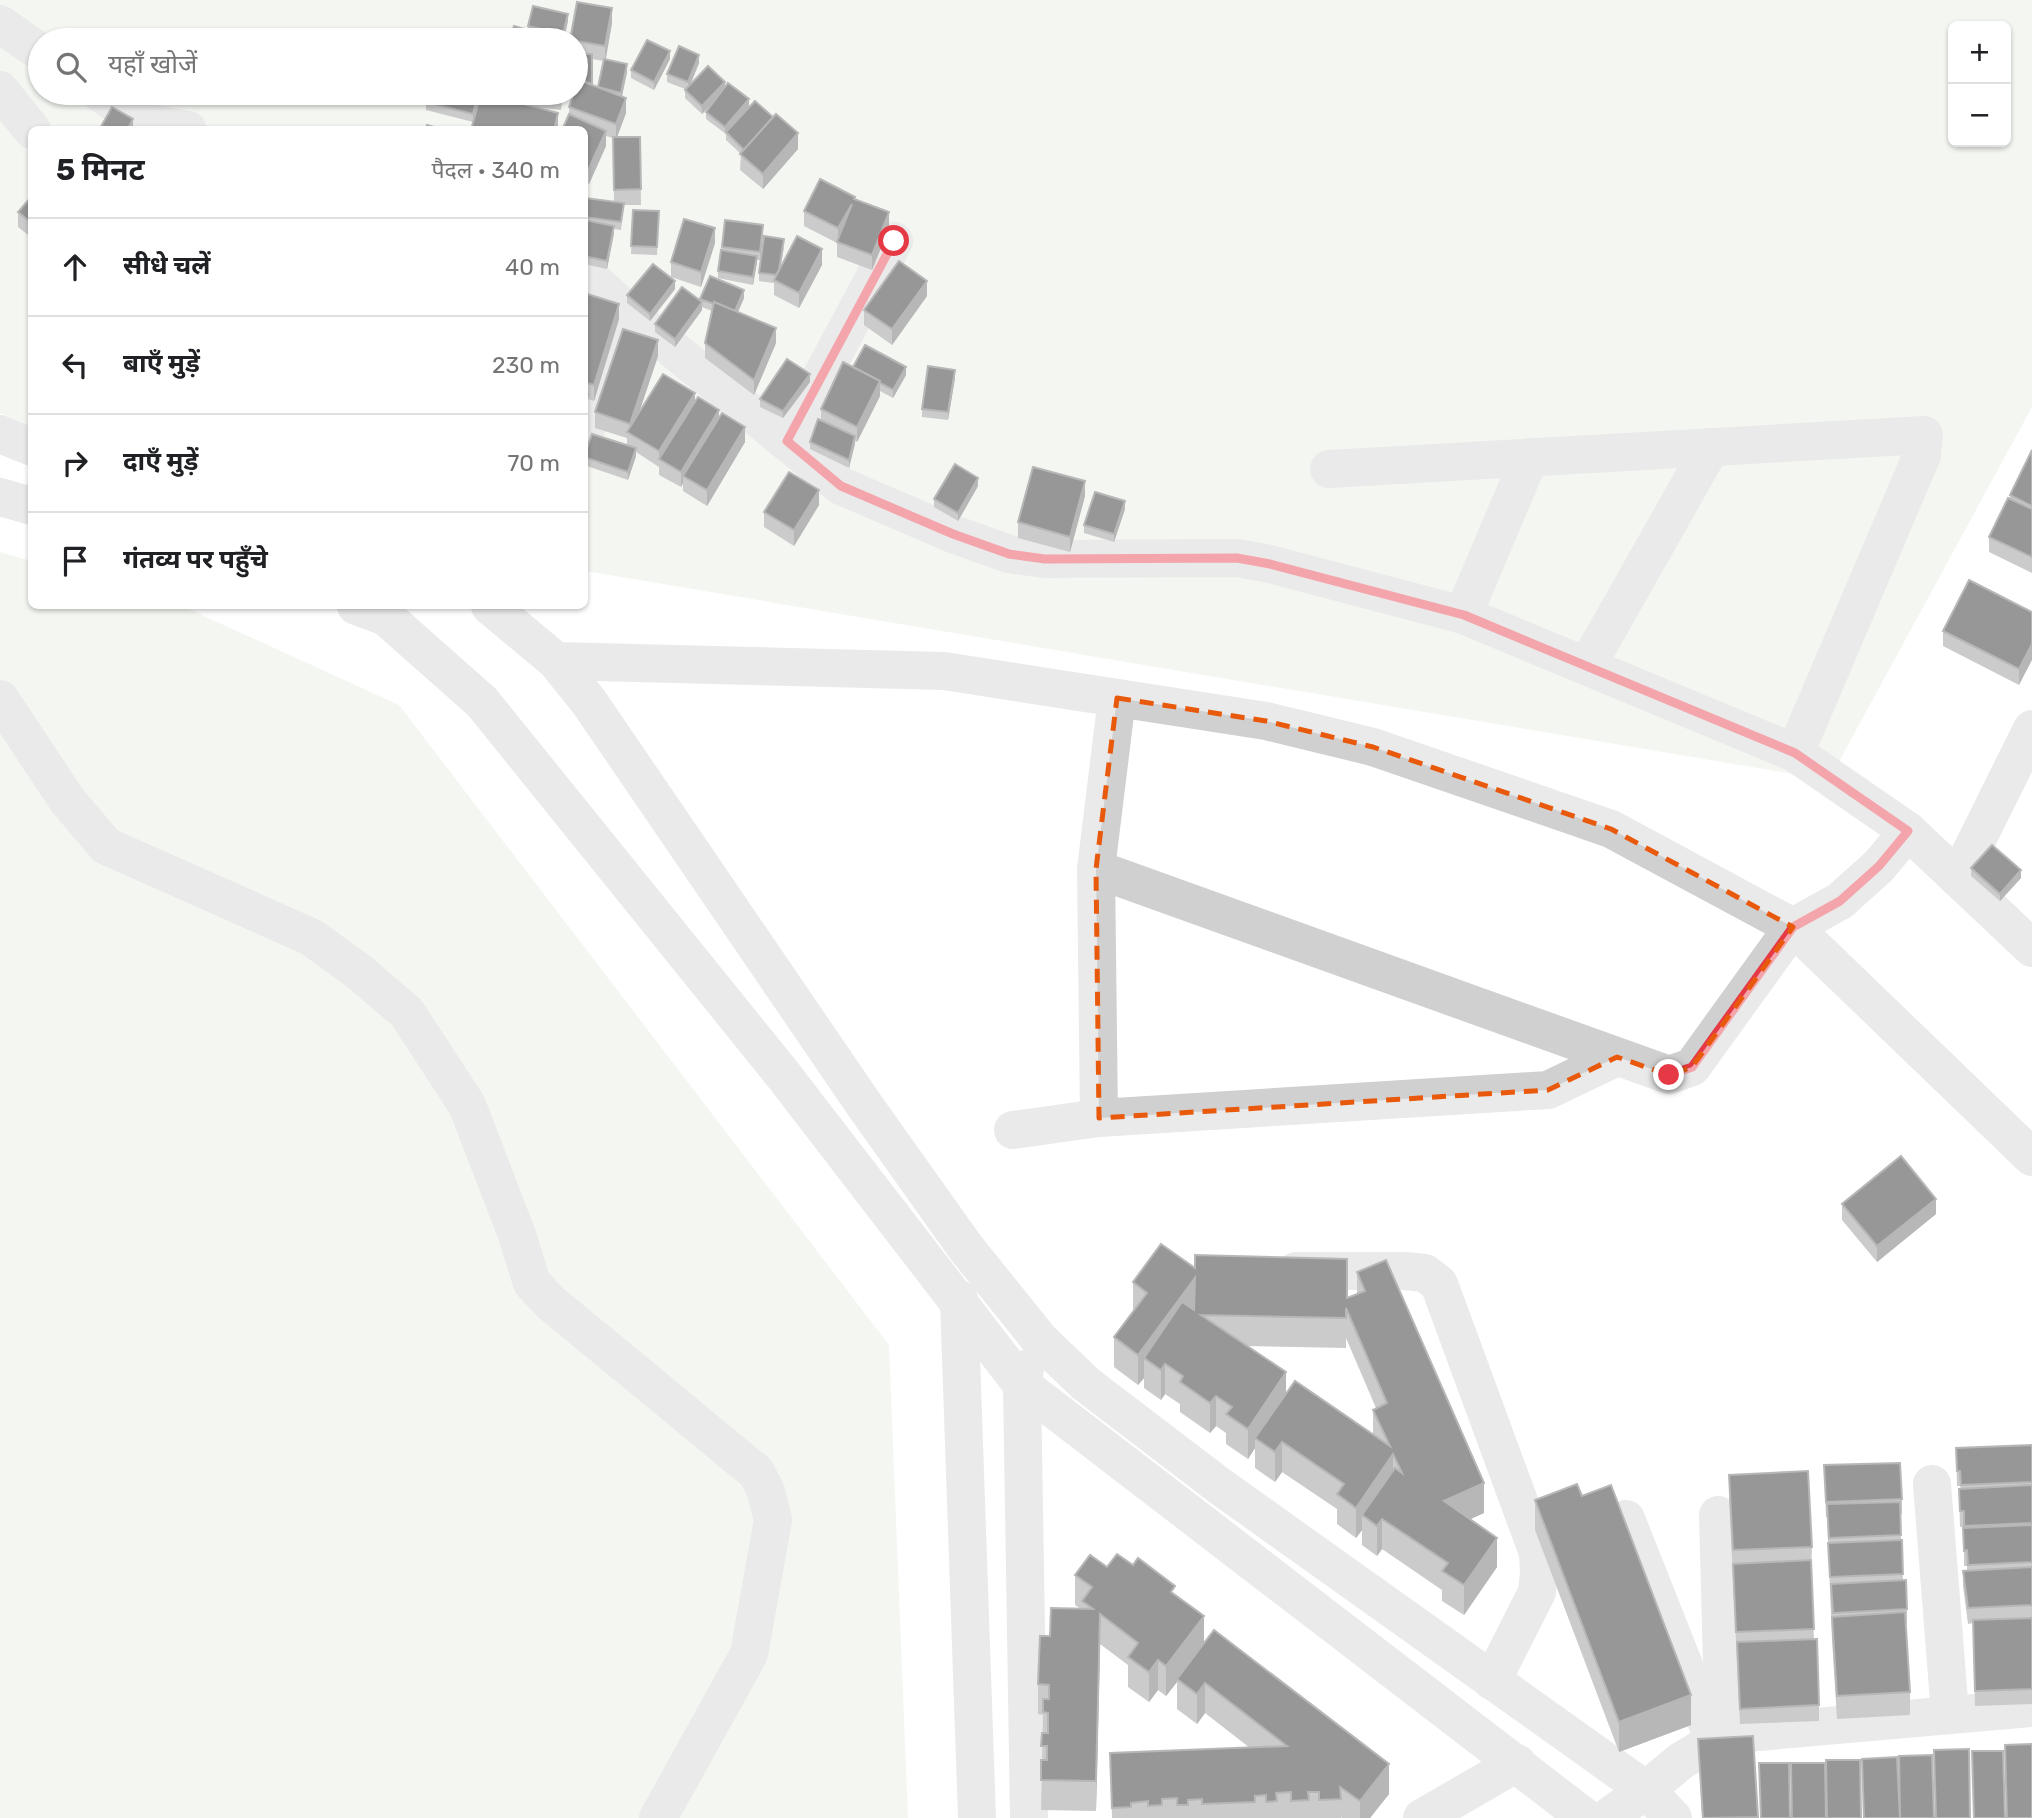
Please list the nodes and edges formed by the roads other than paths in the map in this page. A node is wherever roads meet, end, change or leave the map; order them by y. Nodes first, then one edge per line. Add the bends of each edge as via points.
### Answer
1 (0, 24) edge
2 (28, 44) edge
3 (0, 90) edge
4 (118, 105) edge
5 (28, 126) edge
6 (166, 126) edge
7 (894, 241) dead end
8 (588, 276) edge
9 (632, 316) junction
10 (588, 424) edge
11 (0, 434) edge
12 (787, 441) junction
13 (28, 445) edge
14 (1711, 447) junction
15 (1530, 457) junction
16 (1329, 469) dead end
17 (0, 497) edge
18 (28, 505) edge
19 (364, 609) edge
20 (494, 609) edge
21 (1464, 615) junction
22 (555, 661) junction
23 (1587, 666) junction
24 (1117, 698) junction
25 (0, 699) edge
26 (2032, 729) edge
27 (1795, 753) junction
28 (1908, 831) junction
29 (1097, 869) junction
30 (1958, 878) junction
31 (1793, 927) junction
32 (2032, 948) edge
33 (1617, 1057) junction
34 (1099, 1118) junction
35 (1013, 1130) dead end
36 (2032, 1157) edge
37 (966, 1248) junction
38 (1261, 1271) edge
39 (959, 1304) junction
40 (1032, 1330) junction
41 (1022, 1385) junction
42 (1932, 1484) dead end
43 (1718, 1515) dead end
44 (1626, 1519) edge
45 (1492, 1681) junction
46 (2032, 1708) edge
47 (1950, 1714) junction
48 (1719, 1738) junction
49 (1517, 1763) junction
50 (1646, 1790) junction
51 (658, 1818) edge
52 (977, 1818) edge
53 (1029, 1818) edge
54 (1422, 1818) edge
55 (1586, 1818) edge
56 (1606, 1818) edge
57 (1673, 1818) edge

1 - 2 street
3 - 5 street
4 - 6 street via 144,122
7 - 12 street
8 - 9 street
9 - 10 street
9 - 12 street
11 - 13 street
12 - 21 street via 841,486 1009,554 1045,559 1237,558
14 - 15 street
14 - 23 street
14 - 27 street via 1924,435 1922,455
15 - 16 street
15 - 21 street
17 - 18 street
19 - 39 street via 386,617 482,702 784,1076
20 - 22 street
21 - 23 street
22 - 24 street via 944,671
22 - 37 street via 589,702
23 - 27 street
24 - 29 street
24 - 31 street via 1266,721 1373,747 1611,829
25 - 51 street via 66,800 106,846 311,937 407,1013 467,1105 532,1283 756,1472 774,1520 749,1654
26 - 30 street
27 - 28 street
28 - 30 street
28 - 31 street via 1879,866 1840,901
29 - 33 street
29 - 34 street
30 - 32 street
31 - 33 street via 1692,1067 1669,1075
31 - 36 street
33 - 34 street via 1548,1090
34 - 35 street
37 - 39 street
37 - 40 street
38 - 45 street via 1405,1271 1425,1273 1438,1284 1538,1553 1537,1592
39 - 41 street
39 - 52 street
40 - 41 street
40 - 45 street via 1086,1384
41 - 49 street
41 - 53 street
42 - 47 street
43 - 48 street
44 - 48 street
45 - 50 street
46 - 47 street
47 - 48 street
48 - 50 street
49 - 54 street
49 - 55 street
50 - 56 street
50 - 57 street

